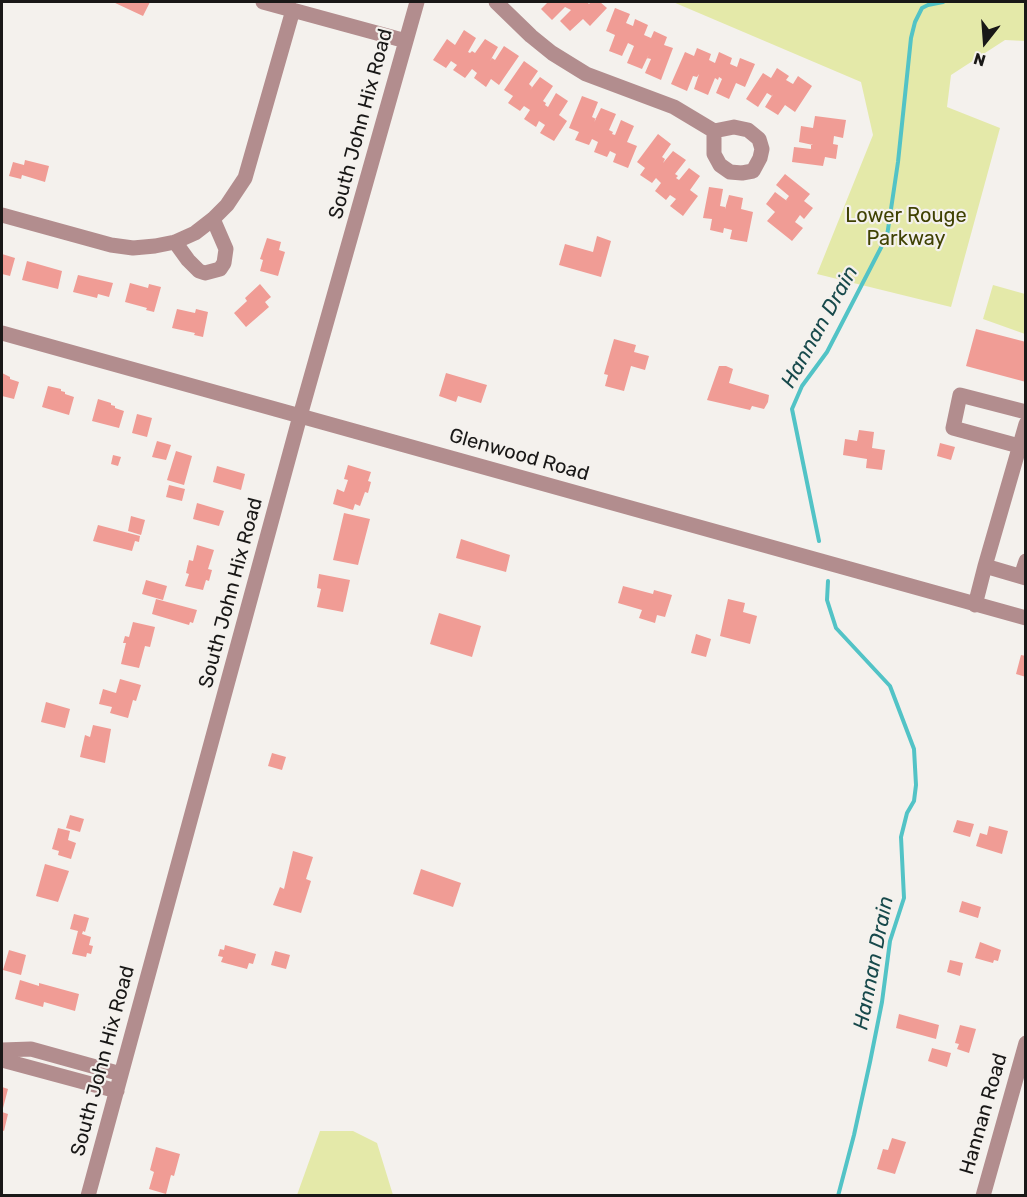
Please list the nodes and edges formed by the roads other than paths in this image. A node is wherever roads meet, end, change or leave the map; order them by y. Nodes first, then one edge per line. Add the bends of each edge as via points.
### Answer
1 (263, 2) edge
2 (417, 2) edge
3 (496, 2) edge
4 (293, 10) junction
5 (406, 41) junction
6 (714, 131) dead end
7 (2, 215) edge
8 (213, 219) junction
9 (175, 242) junction
10 (2, 333) edge
11 (1026, 412) edge
12 (300, 416) junction
13 (1026, 424) edge
14 (1019, 446) junction
15 (1026, 561) edge
16 (985, 566) junction
17 (1023, 577) edge
18 (975, 605) junction
19 (1026, 618) edge
20 (1026, 1043) edge
21 (2, 1050) edge
22 (2, 1059) edge
23 (122, 1074) junction
24 (117, 1091) junction
25 (88, 1196) edge
26 (983, 1196) edge

1 - 4 street
2 - 5 street, South John Hix Road
3 - 6 street via 568,64 674,108
4 - 5 street
4 - 8 street via 247,172 238,190
5 - 12 street, South John Hix Road
7 - 9 street via 111,245 133,248
8 - 9 street
8 - 9 street via 226,249 220,269 199,271
10 - 12 street, Glenwood Road
11 - 14 street via 960,395 953,428
12 - 18 street, Glenwood Road
12 - 23 street, South John Hix Road
13 - 14 street
14 - 16 street
15 - 17 street
16 - 17 street
16 - 18 street
18 - 19 street, Glenwood Road
20 - 26 street, Hannan Road
21 - 23 street via 31,1049
22 - 24 street
23 - 24 street, South John Hix Road
24 - 25 street, South John Hix Road

